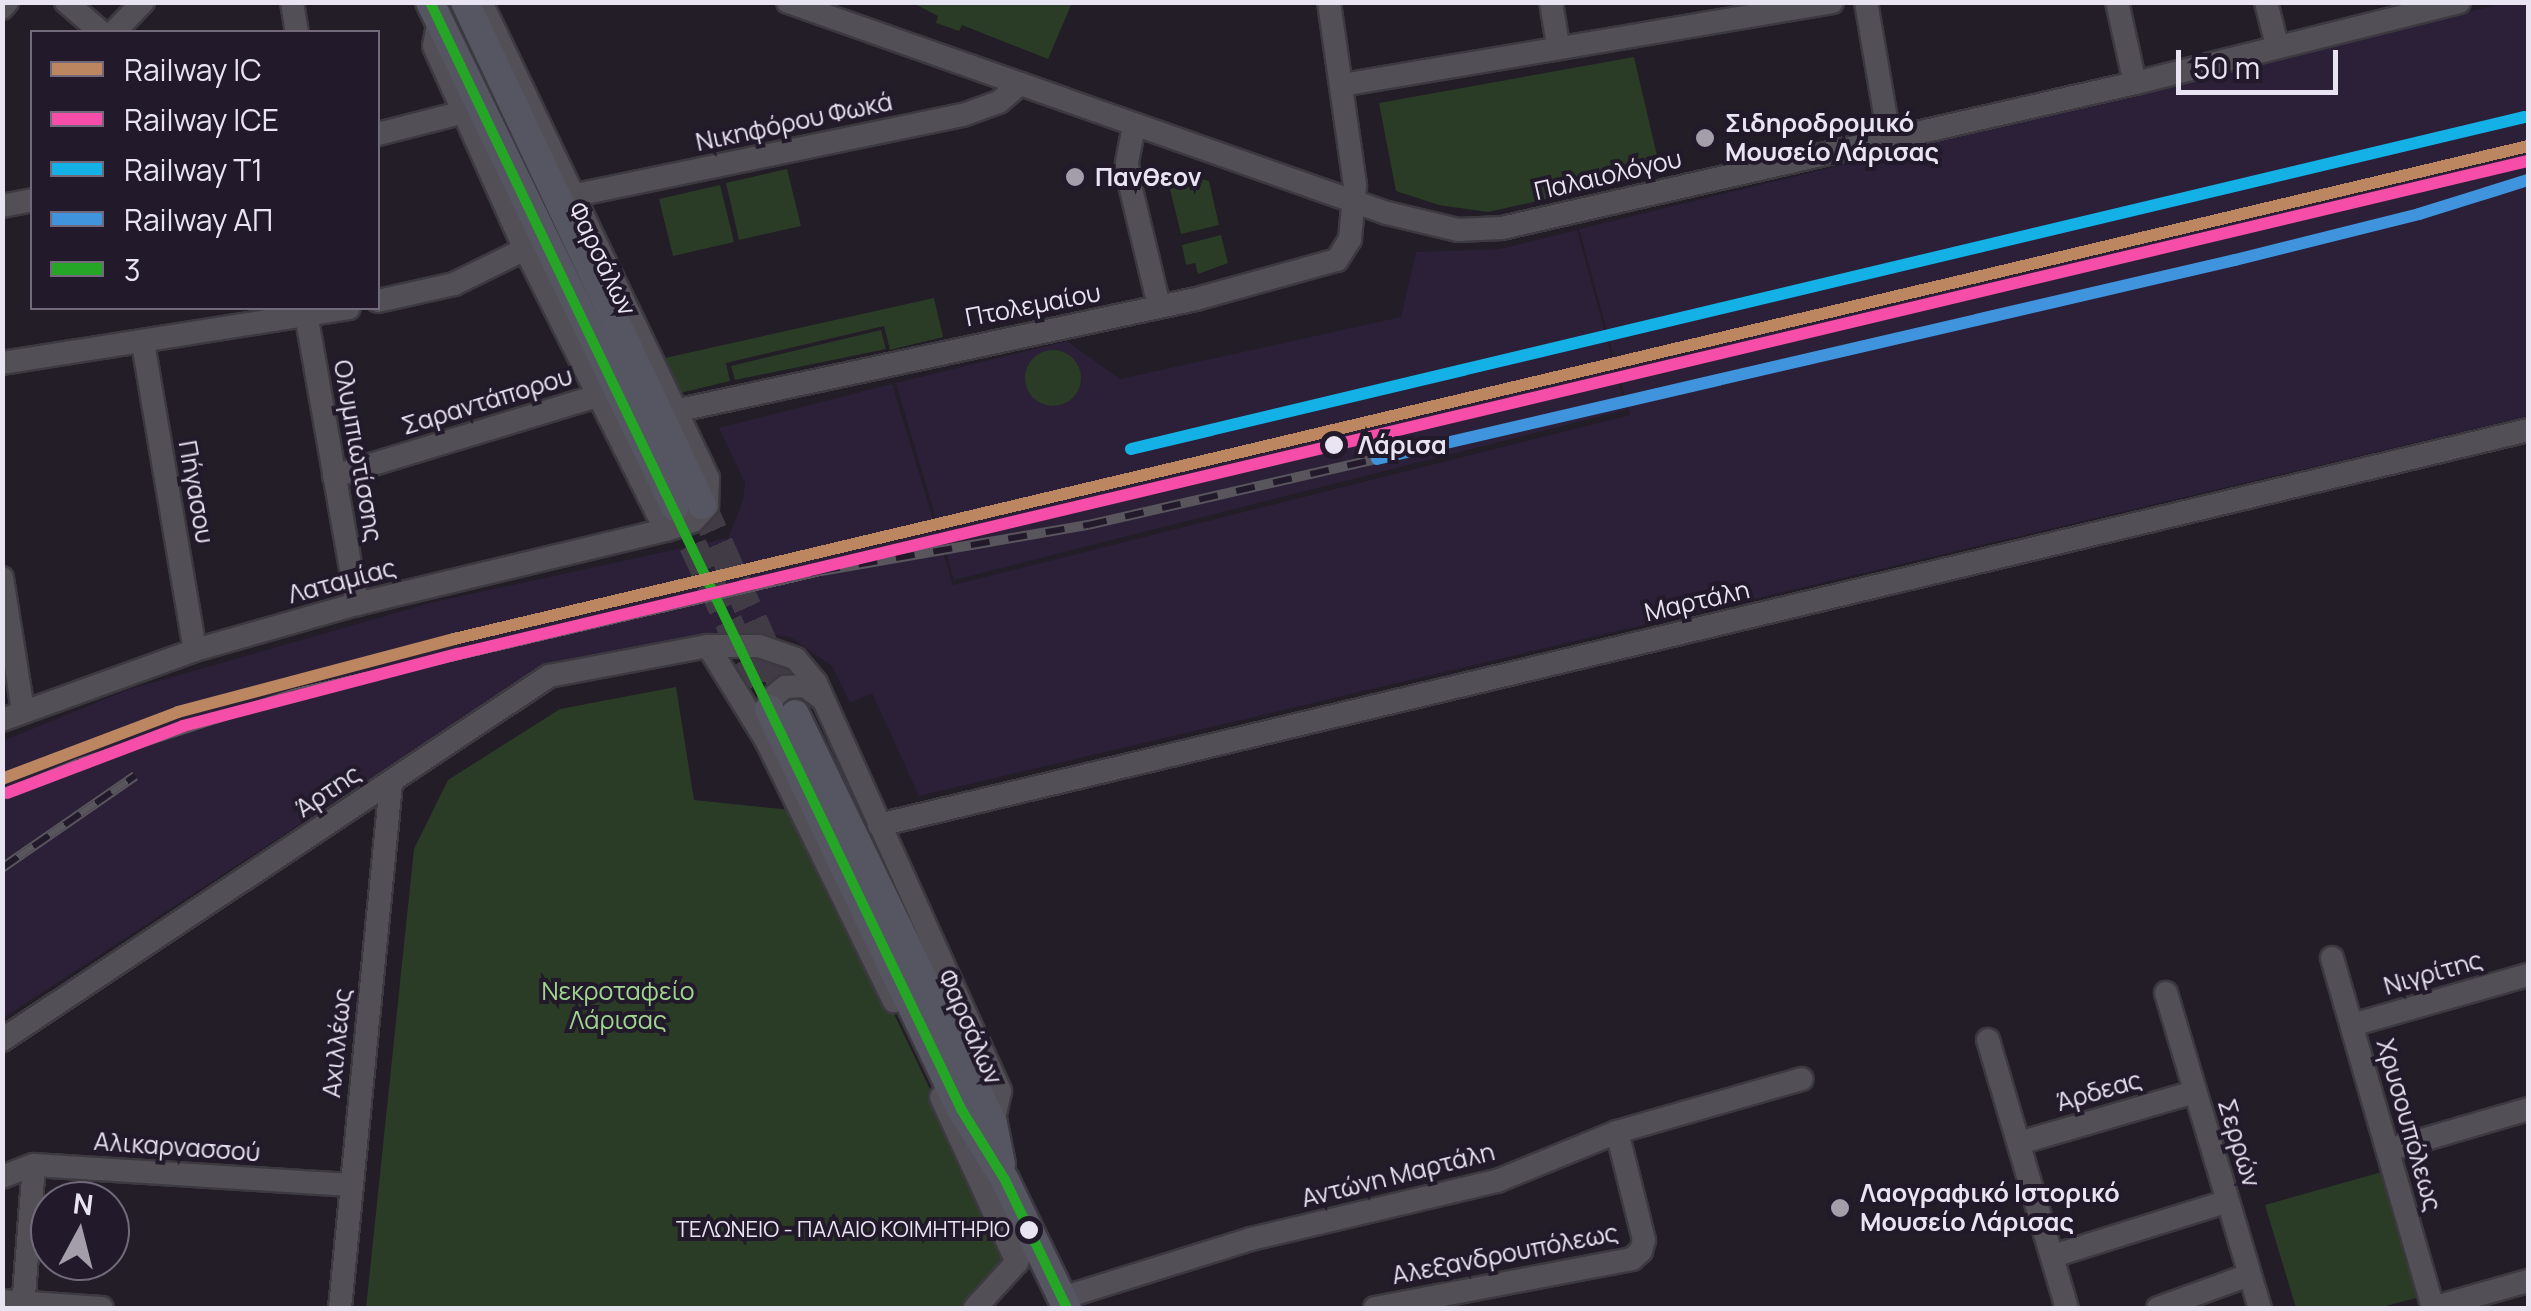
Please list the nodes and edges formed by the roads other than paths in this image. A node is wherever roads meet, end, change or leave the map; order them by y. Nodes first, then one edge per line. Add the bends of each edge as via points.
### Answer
1 (66, 2) edge
2 (144, 2) edge
3 (292, 2) edge
4 (465, 2) edge
5 (481, 2) edge
6 (788, 2) edge
7 (1330, 2) edge
8 (1551, 2) edge
9 (1832, 2) edge
10 (1866, 2) edge
11 (2117, 2) edge
12 (2266, 2) edge
13 (2459, 2) edge
14 (434, 11) edge
15 (100, 30) edge
16 (116, 30) edge
17 (297, 30) edge
18 (1558, 45) junction
19 (2277, 45) junction
20 (2135, 83) junction
21 (1020, 84) junction
22 (1342, 85) junction
23 (464, 112) junction
24 (1134, 126) junction
25 (380, 133) edge
26 (1889, 136) junction
27 (571, 196) junction
28 (30, 200) edge
29 (1355, 200) junction
30 (2, 206) edge
31 (525, 250) junction
32 (380, 301) edge
33 (1159, 306) junction
34 (306, 312) edge
35 (143, 343) junction
36 (2, 363) edge
37 (598, 396) junction
38 (675, 410) junction
39 (2528, 430) edge
40 (334, 476) junction
41 (686, 514) junction
42 (2, 578) edge
43 (357, 604) junction
44 (708, 646) junction
45 (195, 650) junction
46 (823, 702) junction
47 (782, 712) tunnel mouth
48 (13, 716) edge
49 (766, 740) junction
50 (391, 783) junction
51 (879, 825) junction
52 (2332, 958) dead end
53 (2528, 975) edge
54 (2166, 993) dead end
55 (2352, 1025) junction
56 (2, 1040) edge
57 (1988, 1040) dead end
58 (1802, 1080) dead end
59 (2194, 1092) junction
60 (2528, 1109) edge
61 (982, 1126) junction
62 (1618, 1132) junction
63 (2019, 1143) junction
64 (2388, 1150) junction
65 (34, 1165) junction
66 (2, 1177) edge
67 (350, 1185) junction
68 (2228, 1202) junction
69 (1029, 1231) junction
70 (2052, 1256) junction
71 (1016, 1262) junction
72 (2249, 1275) junction
73 (2528, 1281) edge
74 (2477, 1302) edge
75 (1064, 1303) edge
76 (16, 1304) edge
77 (2163, 1306) edge
78 (102, 1308) edge
79 (340, 1308) edge
80 (975, 1308) edge
81 (1375, 1308) edge
82 (2067, 1308) edge
83 (2143, 1308) edge
84 (2260, 1308) edge
85 (2433, 1308) edge

1 - 15 street
2 - 16 street
3 - 17 street
4 - 41 main road, Φαρσάλων
5 - 27 street, Φαρσάλων
6 - 21 street, Παλαιολόγου
7 - 22 street, Πτολεμαίου
8 - 18 street
9 - 18 street
10 - 26 street
11 - 20 street
12 - 19 street
13 - 19 street, Παλαιολόγου
14 - 23 street, Φαρσάλων via 434,46
14 - 41 main road, Φαρσάλων
18 - 22 street
19 - 20 street, Παλαιολόγου
20 - 26 street, Παλαιολόγου
21 - 24 street, Παλαιολόγου
21 - 27 street, Νικηφόρου Φωκά via 999,102 963,115
22 - 29 street, Πτολεμαίου
23 - 25 street
23 - 31 street, Φαρσάλων
24 - 29 street, Παλαιολόγου
24 - 33 street via 1128,176
26 - 29 street, Παλαιολόγου via 1502,228 1420,223
27 - 38 street, Φαρσάλων
28 - 30 street
29 - 33 street, Πτολεμαίου via 1348,249 1333,263
31 - 32 street via 454,284
31 - 37 street, Φαρσάλων
33 - 38 street, Πτολεμαίου
34 - 35 street
34 - 40 street, Ολυμπιωτίσσης
35 - 36 street
35 - 45 street, Πήγασου
37 - 40 street, Σαραντάπορου
37 - 41 street, Φαρσάλων
38 - 41 street, Φαρσάλων via 708,478 709,497
39 - 51 street, Μαρτάλη
40 - 43 street, Ολυμπιωτίσσης
41 - 43 street, Λαταμίας
42 - 48 street
43 - 45 street, Λαταμίας
44 - 46 street, Φαρσάλων via 759,646 788,654 807,668
44 - 49 street
44 - 50 street, Άρτης via 549,676
45 - 48 street, Λαταμίας
46 - 49 street via 805,686 780,690 770,704
46 - 51 street, Φαρσάλων
47 - 61 main road, Φαρσάλων
49 - 71 street
50 - 56 street, Άρτης
50 - 67 street, Αχιλλέως
51 - 61 street, Φαρσάλων via 1000,1091
52 - 55 street, Χρυσουπόλεως
53 - 55 street, Νιγρίτης
54 - 59 street, Σερρών
55 - 64 street, Χρυσουπόλεως
57 - 63 street
58 - 62 street, Αντώνη Μαρτάλη
59 - 63 street, Άρδεας
59 - 68 street, Σερρών
60 - 64 street
61 - 69 main road
62 - 75 street, Αντώνη Μαρτάλη via 1497,1182 1251,1240
62 - 81 street, Αλεξανδρουπόλεως via 1644,1240 1632,1259
63 - 70 street
64 - 85 street, Χρυσουπόλεως
65 - 66 street, Αλικαρνασσού
65 - 67 street, Αλικαρνασσού
65 - 76 street
67 - 79 street, Αχιλλέως
68 - 70 street
68 - 72 street, Σερρών
69 - 71 street
69 - 75 main road
70 - 82 street
71 - 80 street
72 - 77 street
72 - 84 street, Σερρών
73 - 74 street
74 - 85 street
76 - 78 street
77 - 83 street

